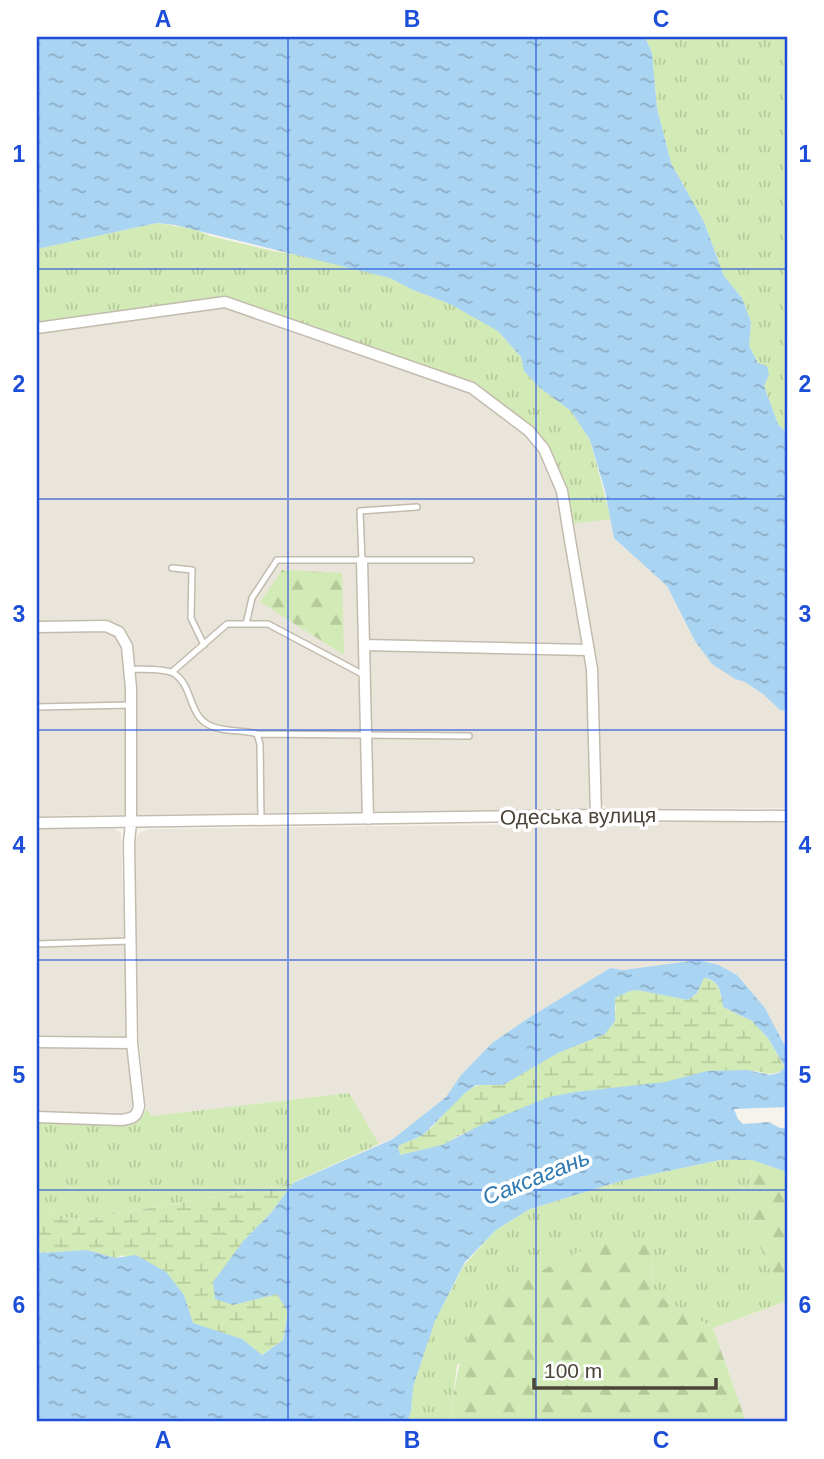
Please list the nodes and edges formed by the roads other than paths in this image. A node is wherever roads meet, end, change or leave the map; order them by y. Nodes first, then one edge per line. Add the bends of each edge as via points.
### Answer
1 (37, 328) edge
2 (417, 507) dead end
3 (471, 560) dead end
4 (362, 561) junction
5 (172, 568) dead end
6 (246, 624) junction
7 (37, 627) edge
8 (204, 645) junction
9 (364, 645) junction
10 (588, 650) junction
11 (129, 669) junction
12 (172, 672) junction
13 (364, 675) junction
14 (131, 705) junction
15 (37, 707) edge
16 (257, 734) junction
17 (366, 735) junction
18 (469, 736) dead end
19 (596, 815) junction
20 (787, 816) edge
21 (368, 819) junction
22 (261, 820) junction
23 (37, 823) edge
24 (131, 823) junction
25 (130, 941) junction
26 (37, 944) edge
27 (37, 1042) edge
28 (132, 1044) junction
29 (37, 1117) edge

1 - 10 street via 225,302 472,388 529,431 544,449 562,491
2 - 4 lane via 360,511
3 - 4 lane
4 - 6 lane via 277,560 252,597
4 - 9 street
5 - 8 lane via 192,570 191,618
6 - 8 lane via 227,624
6 - 13 lane via 268,624
7 - 11 street via 106,626 118,632 127,646
8 - 12 lane
9 - 10 street
9 - 13 street
10 - 19 street
11 - 12 lane
11 - 14 street
12 - 16 lane via 185,684 191,702 209,726
13 - 17 street
14 - 15 lane
14 - 24 street
16 - 17 lane
16 - 22 lane
17 - 18 lane
17 - 21 street
19 - 20 street, Одеська вулиця
19 - 21 street, Одеська вулиця
21 - 22 street, Одеська вулиця
22 - 24 street, Одеська вулиця
23 - 24 street, Одеська вулиця
24 - 25 street
25 - 26 lane
25 - 28 street
27 - 28 street
28 - 29 street via 139,1106 134,1118

